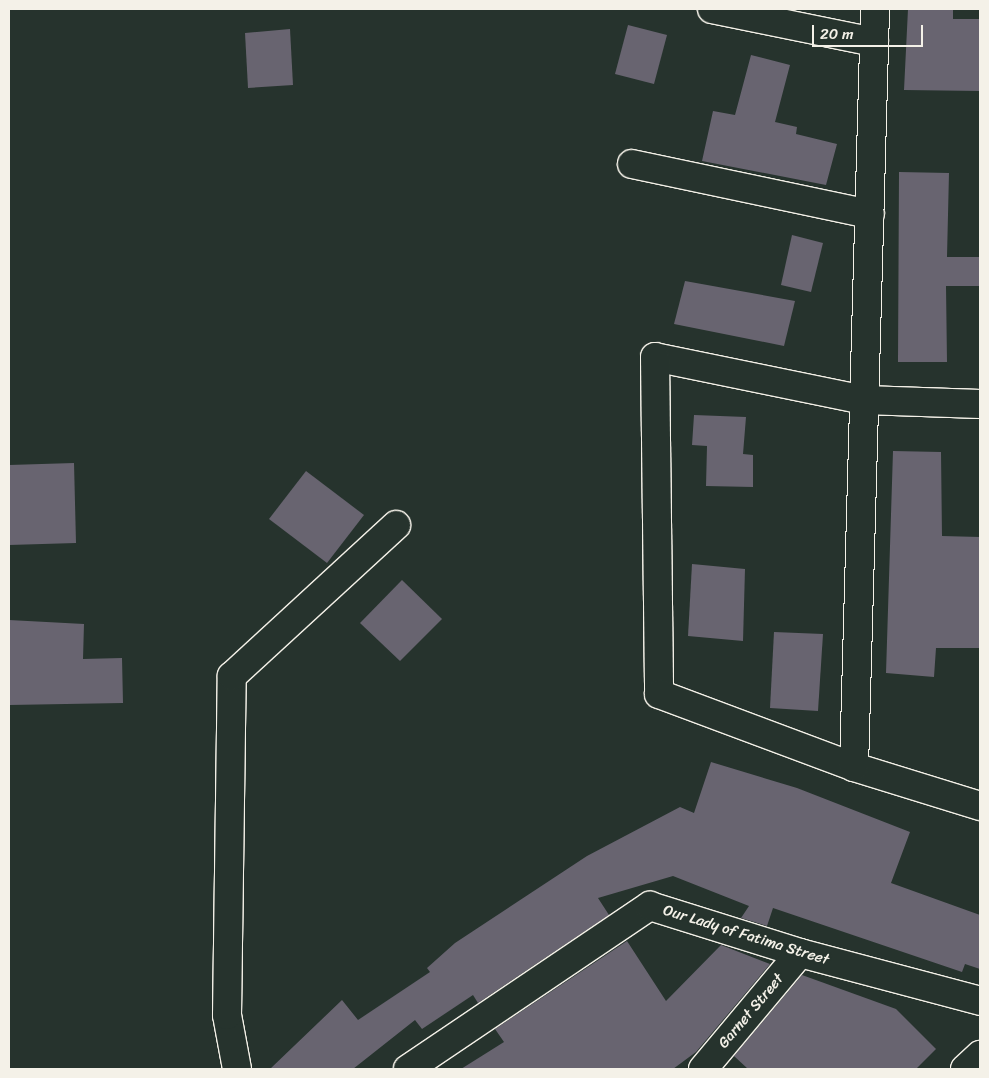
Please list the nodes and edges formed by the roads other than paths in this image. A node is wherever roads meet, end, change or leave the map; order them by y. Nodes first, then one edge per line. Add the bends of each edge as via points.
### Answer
1 (712, 9) edge
2 (875, 9) edge
3 (874, 42) junction
4 (632, 164) dead end
5 (870, 214) junction
6 (864, 400) junction
7 (980, 404) edge
8 (396, 525) dead end
9 (854, 766) junction
10 (980, 806) edge
11 (800, 953) junction
12 (980, 1001) edge
13 (980, 1056) edge
14 (421, 1066) edge
15 (237, 1069) edge
16 (703, 1069) edge
17 (965, 1069) edge

1 - 3 street
2 - 3 street
3 - 5 street
4 - 5 street
5 - 6 street
6 - 7 street
6 - 9 street
6 - 9 street via 655,357 659,694
8 - 15 street via 232,676 227,1015
9 - 10 street
11 - 12 street, Our Lady of Fatima Street
11 - 14 street, Our Lady of Fatima Street via 650,906
11 - 16 street, Garnet Street
13 - 17 street

